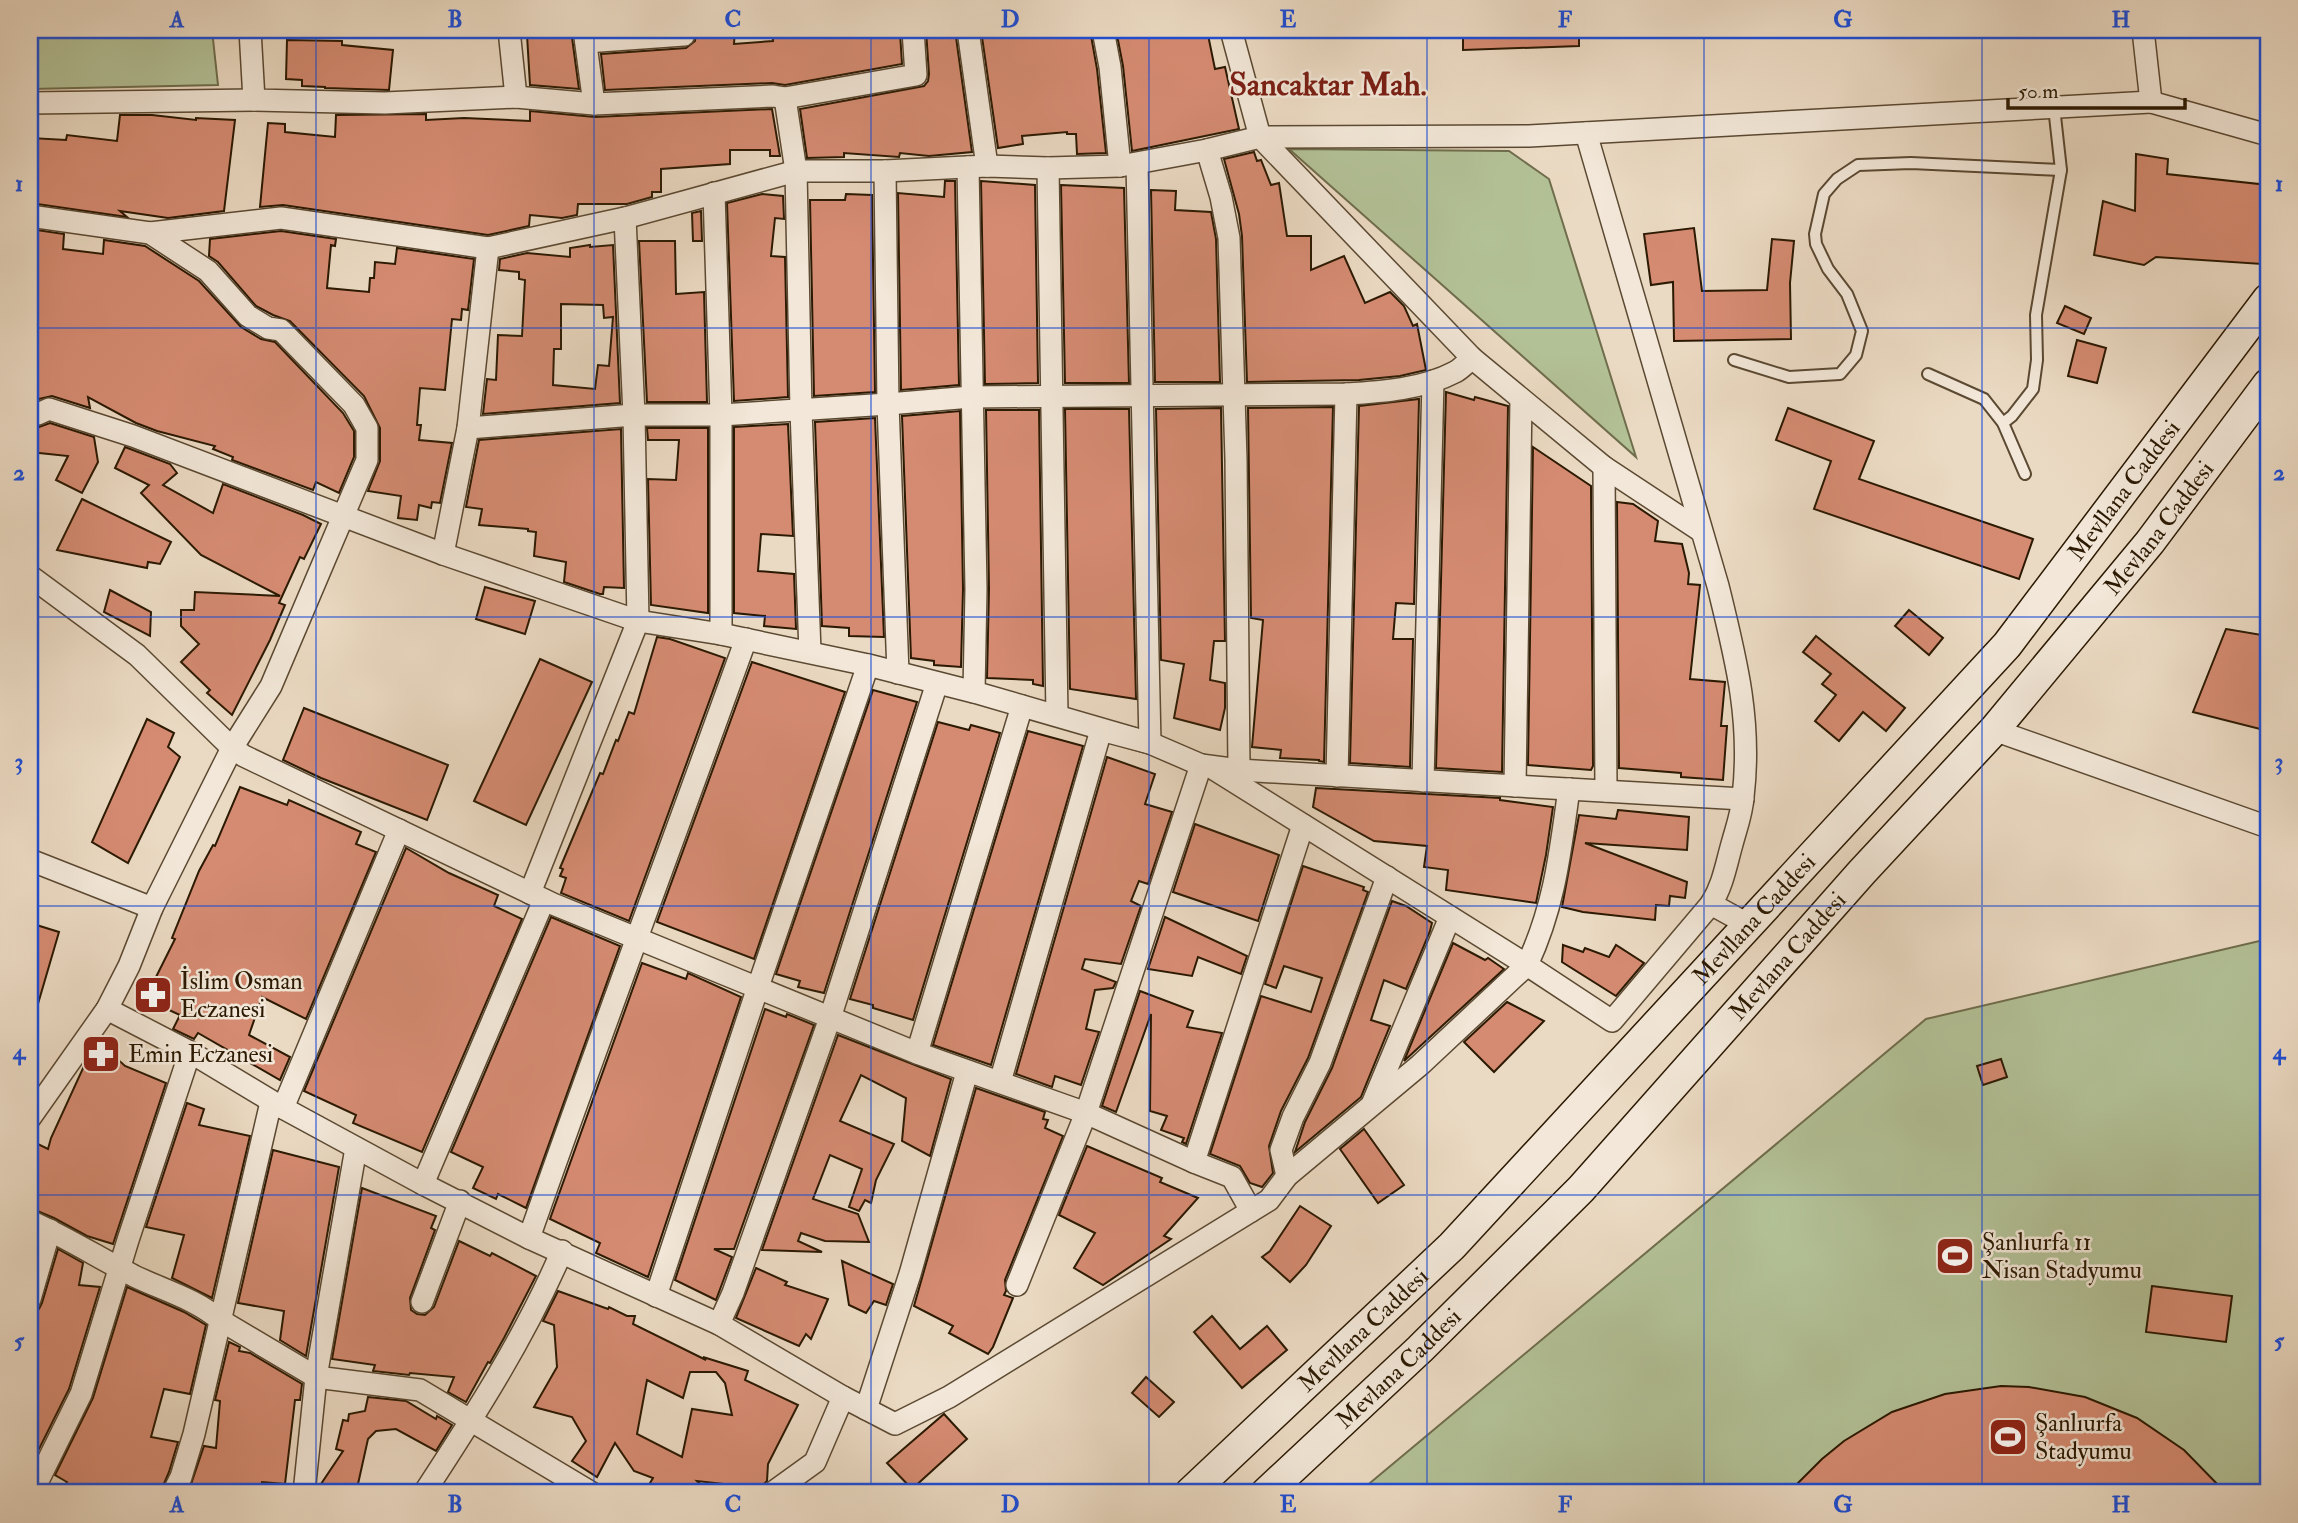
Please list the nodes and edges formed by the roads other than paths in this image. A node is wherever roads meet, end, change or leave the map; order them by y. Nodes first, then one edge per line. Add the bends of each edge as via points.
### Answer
1 (250, 30) edge
2 (509, 30) edge
3 (913, 30) edge
4 (968, 30) edge
5 (1103, 30) edge
6 (1231, 30) edge
7 (2143, 30) edge
8 (684, 35) dead end
9 (585, 36) edge
10 (516, 97) junction
11 (785, 98) junction
12 (254, 100) junction
13 (2151, 102) junction
14 (30, 103) edge
15 (594, 104) junction
16 (2054, 107) junction
17 (1586, 133) junction
18 (2268, 135) edge
19 (1260, 137) junction
20 (1207, 150) junction
21 (1129, 165) junction
22 (977, 167) junction
23 (1048, 168) junction
24 (2061, 170) junction
25 (796, 171) junction
26 (885, 171) junction
27 (713, 193) junction
28 (30, 216) edge
29 (625, 218) junction
30 (150, 233) junction
31 (488, 248) junction
32 (2268, 299) edge
33 (1472, 358) junction
34 (1734, 360) dead end
35 (1928, 374) dead end
36 (1433, 381) junction
37 (2268, 384) edge
38 (1346, 394) junction
39 (1234, 395) junction
40 (1143, 396) junction
41 (971, 397) junction
42 (1052, 397) junction
43 (1521, 399) junction
44 (888, 404) junction
45 (801, 410) junction
46 (30, 414) edge
47 (634, 415) junction
48 (721, 415) junction
49 (2003, 423) junction
50 (468, 428) junction
51 (1604, 467) junction
52 (2025, 474) dead end
53 (341, 516) junction
54 (1701, 531) junction
55 (443, 554) junction
56 (30, 576) edge
57 (638, 621) junction
58 (721, 634) junction
59 (746, 639) junction
60 (810, 652) junction
61 (868, 666) junction
62 (898, 673) junction
63 (937, 683) junction
64 (974, 692) junction
65 (1022, 706) junction
66 (1056, 715) junction
67 (1994, 730) junction
68 (1150, 743) junction
69 (232, 748) junction
70 (1205, 765) junction
71 (1239, 770) junction
72 (1337, 776) junction
73 (1423, 781) junction
74 (1515, 786) junction
75 (1569, 789) junction
76 (1606, 791) junction
77 (1743, 799) junction
78 (1303, 825) junction
79 (2268, 827) edge
80 (399, 830) junction
81 (30, 860) edge
82 (1387, 877) junction
83 (537, 896) junction
84 (1711, 904) junction
85 (152, 908) junction
86 (1450, 917) junction
87 (1749, 925) junction
88 (638, 938) junction
89 (1527, 965) junction
90 (758, 987) junction
91 (107, 1009) junction
92 (830, 1018) junction
93 (190, 1052) junction
94 (917, 1053) junction
95 (967, 1072) junction
96 (1000, 1082) junction
97 (277, 1105) junction
98 (1372, 1105) junction
99 (1086, 1113) junction
100 (30, 1118) edge
101 (356, 1148) junction
102 (1194, 1162) junction
103 (1287, 1177) junction
104 (424, 1184) junction
105 (460, 1201) junction
106 (1251, 1211) junction
107 (30, 1221) edge
108 (50, 1230) junction
109 (529, 1238) junction
110 (562, 1251) junction
111 (121, 1268) junction
112 (1017, 1284) dead end
113 (656, 1296) junction
114 (30, 1299) edge
115 (422, 1302) dead end
116 (220, 1320) junction
117 (719, 1324) junction
118 (316, 1377) junction
119 (843, 1397) junction
120 (866, 1409) junction
121 (471, 1420) junction
122 (32, 1493) edge
123 (173, 1493) edge
124 (304, 1493) edge
125 (424, 1493) edge
126 (592, 1493) edge
127 (772, 1493) edge
128 (1190, 1493) edge
129 (1266, 1493) edge

1 - 12 street
2 - 10 street
3 - 11 street via 916,75
4 - 22 street
5 - 21 street
6 - 19 street
7 - 13 street
8 - 9 street
9 - 15 street
10 - 12 street via 385,103
10 - 15 street
11 - 15 street
11 - 25 street
12 - 14 street
13 - 16 street
13 - 18 street
16 - 17 street
16 - 24 lane
17 - 19 street
17 - 54 street
19 - 20 street
19 - 33 street
20 - 21 street
20 - 39 street via 1229,239
21 - 23 street
21 - 40 street
22 - 23 street
22 - 26 street
22 - 41 street
23 - 42 street
24 - 34 lane via 1858,165 1824,194 1815,234 1815,244 1847,293 1863,331 1856,355 1840,374 1789,377
24 - 49 lane via 2036,315 2033,389
25 - 26 street
25 - 27 street
25 - 45 street
26 - 44 street
27 - 29 street
27 - 48 street
28 - 30 street
29 - 31 street
29 - 47 street
30 - 31 street via 281,218
30 - 53 street via 208,271 248,316 281,330 354,405 367,428 366,460
31 - 50 street
32 - 87 main road, Mevllana Caddesi via 2007,645
33 - 36 street via 1457,372
33 - 43 street
35 - 49 lane via 1984,398
36 - 38 street
36 - 73 street
37 - 67 main road, Mevlana Caddesi via 2150,542
38 - 39 street
38 - 72 street
39 - 40 street
39 - 71 street
40 - 42 street
40 - 68 street
41 - 42 street
41 - 44 street
41 - 64 street
42 - 66 street
43 - 51 street
43 - 74 street
44 - 45 street
44 - 62 street
45 - 48 street
45 - 60 street
46 - 53 street via 48,409 133,436
47 - 48 street
47 - 50 street
47 - 57 street
48 - 58 street
49 - 52 lane
50 - 55 street
51 - 54 street
51 - 76 street
53 - 55 street
53 - 69 street via 271,686
54 - 77 street via 1744,701
55 - 57 street
56 - 69 street via 137,655
57 - 58 street
57 - 83 street
58 - 59 street
59 - 60 street
59 - 88 street
60 - 61 street
61 - 62 street
61 - 90 street
62 - 63 street
63 - 64 street
63 - 92 street
64 - 65 street
65 - 66 street
65 - 94 street
66 - 68 street
67 - 79 street
67 - 129 main road, Mevlana Caddesi via 1581,1189
68 - 70 street
68 - 96 street via 1101,730
69 - 80 street
69 - 85 street
70 - 71 street
70 - 78 street
70 - 99 street
71 - 72 street
72 - 73 street
73 - 74 street
74 - 75 street
75 - 76 street
75 - 89 street via 1552,898
76 - 77 street
77 - 84 street via 1721,889
78 - 82 street
78 - 102 street
80 - 83 street
80 - 97 street
81 - 85 street
82 - 86 street
82 - 103 street via 1320,1063 1281,1150
83 - 88 street
83 - 104 street
84 - 87 street
84 - 89 street via 1612,1021
85 - 91 street
86 - 89 street
86 - 98 street
87 - 128 main road, Mevllana Caddesi via 1452,1246
88 - 90 street
88 - 109 street
89 - 98 street
90 - 92 street
90 - 113 street
91 - 93 street
91 - 100 street
92 - 94 street
92 - 117 street
93 - 97 street
93 - 111 street
94 - 95 street
95 - 96 street
95 - 120 street
96 - 99 street
97 - 101 street
97 - 116 street
98 - 103 street
99 - 102 street
99 - 112 street
101 - 104 street
101 - 118 street
102 - 106 street via 1232,1177
103 - 106 street via 1269,1200
104 - 105 street
105 - 109 street
105 - 115 street
106 - 120 street via 949,1396 895,1424
107 - 108 street
108 - 111 street
108 - 114 street
109 - 110 street
110 - 113 street
110 - 121 street via 521,1336
111 - 116 street via 208,1309
111 - 122 street via 81,1394
113 - 117 street
116 - 118 street
116 - 123 street via 194,1434
117 - 119 street
118 - 121 street via 420,1390
118 - 124 street
119 - 120 street
119 - 127 street via 815,1462
121 - 125 street
121 - 126 street

